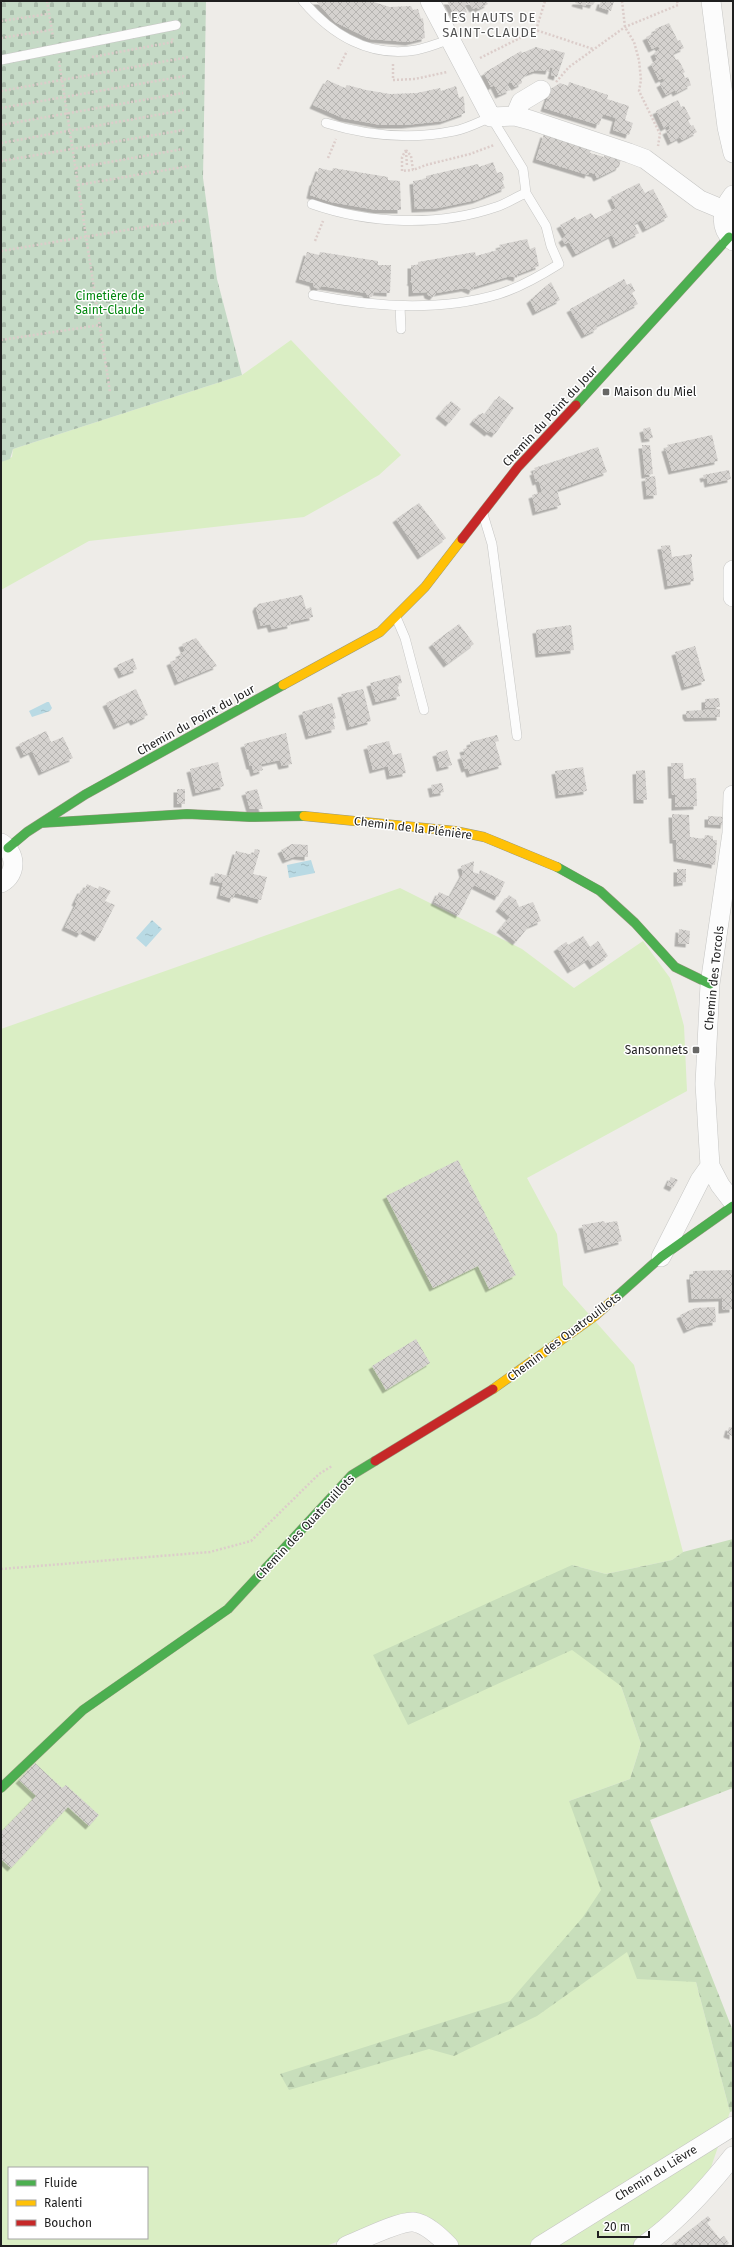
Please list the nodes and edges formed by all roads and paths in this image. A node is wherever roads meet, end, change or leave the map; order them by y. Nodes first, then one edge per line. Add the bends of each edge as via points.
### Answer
1 (47, 1) edge
2 (304, 1) edge
3 (430, 1) edge
4 (545, 1) edge
5 (622, 1) edge
6 (677, 1) edge
7 (711, 1) edge
8 (48, 14) junction
9 (1, 21) edge
10 (176, 25) dead end
11 (625, 27) junction
12 (50, 30) junction
13 (536, 30) junction
14 (1, 38) edge
15 (449, 40) junction
16 (353, 43) junction
17 (57, 48) junction
18 (593, 49) junction
19 (189, 57) dead end
20 (1, 60) edge
21 (463, 67) junction
22 (393, 68) dead end
23 (338, 69) dead end
24 (184, 76) dead end
25 (62, 80) junction
26 (542, 90) joint
27 (1, 91) edge
28 (183, 93) dead end
29 (65, 98) junction
30 (1, 108) edge
31 (184, 110) dead end
32 (67, 114) junction
33 (515, 116) junction
34 (491, 117) junction
35 (326, 123) dead end
36 (1, 125) edge
37 (342, 128) junction
38 (184, 130) dead end
39 (70, 131) junction
40 (505, 140) junction
41 (1, 143) edge
42 (72, 148) junction
43 (183, 149) dead end
44 (406, 150) junction
45 (733, 153) edge
46 (328, 158) dead end
47 (645, 159) junction
48 (1, 161) edge
49 (188, 166) dead end
50 (407, 166) dead end
51 (76, 168) junction
52 (412, 170) junction
53 (78, 185) junction
54 (526, 193) junction
55 (728, 203) edge
56 (312, 204) dead end
57 (330, 210) junction
58 (186, 220) dead end
59 (86, 237) junction
60 (731, 239) edge
61 (315, 242) dead end
62 (1, 251) edge
63 (313, 295) dead end
64 (400, 306) junction
65 (100, 325) junction
66 (401, 329) dead end
67 (1, 340) edge
68 (110, 392) dead end
69 (482, 513) junction
70 (733, 570) edge
71 (733, 597) edge
72 (396, 616) junction
73 (424, 710) dead end
74 (517, 736) dead end
75 (86, 794) junction
76 (733, 795) edge
77 (97, 820) junction
78 (41, 823) junction
79 (732, 833) edge
80 (5, 845) edge
81 (1, 883) edge
82 (710, 984) junction
83 (710, 1166) junction
84 (733, 1202) edge
85 (733, 1206) edge
86 (661, 1257) junction
87 (338, 1462) dead end
88 (1, 1569) edge
89 (1, 1788) edge
90 (733, 2126) edge
91 (733, 2156) edge
92 (346, 2246) edge
93 (450, 2246) edge
94 (540, 2246) edge
95 (642, 2246) edge

1 - 8 path
2 - 16 lane via 314,14 335,32
3 - 15 street
4 - 13 path
5 - 11 path
6 - 11 path via 678,5 663,13
7 - 45 street via 727,126
8 - 9 path
8 - 12 path
10 - 17 lane
11 - 18 path
11 - 47 path via 634,42 639,60 639,91 660,134 657,147
12 - 14 path
12 - 17 path
13 - 18 path
13 - 21 path
15 - 16 lane via 417,50 394,52 374,50
15 - 21 street
16 - 23 path via 344,54
17 - 20 lane
17 - 25 path
18 - 26 path via 569,68 560,80
19 - 25 path
21 - 22 path via 433,77 404,80 393,80
21 - 34 street
24 - 29 path
25 - 27 path
25 - 29 path
26 - 33 street via 520,102
28 - 32 path
29 - 30 path
29 - 32 path
31 - 39 path
32 - 36 path
32 - 39 path
33 - 34 street
33 - 47 street
34 - 37 lane via 455,131 420,136 380,135
34 - 40 lane
35 - 37 lane
37 - 46 path
38 - 42 path
39 - 41 path
39 - 42 path
40 - 52 path via 470,154
40 - 54 lane via 523,169
42 - 48 path
42 - 51 path
43 - 51 path
44 - 50 path
44 - 52 path via 411,156
44 - 52 path via 402,158 402,171
47 - 55 street via 700,200
49 - 53 path
51 - 53 path
53 - 59 path
54 - 57 lane via 496,207 451,218 376,218
54 - 64 lane via 546,226 559,264 499,294 473,300
55 - 60 street via 723,224
56 - 57 lane
57 - 61 path via 320,226
58 - 59 path
59 - 62 path
59 - 65 path
60 - 69 street, Chemin du Point du Jour via 518,467
63 - 64 lane
64 - 66 lane
65 - 67 path
65 - 68 path
69 - 72 street, Chemin du Point du Jour via 425,587
69 - 74 lane via 492,544
70 - 71 street
72 - 73 lane via 405,638
72 - 75 street, Chemin du Point du Jour via 380,632 331,661
75 - 77 street
75 - 78 street, Chemin du Point du Jour
76 - 79 street, Chemin des Torcols
77 - 78 street, Chemin de la Plénière
77 - 82 street, Chemin de la Plénière via 187,814 312,816 455,831 484,837 560,868 600,891 635,923 675,967
78 - 80 street, Chemin du Point du Jour
79 - 82 street, Chemin des Torcols
80 - 81 street via 14,861 10,875
82 - 83 street, Chemin des Torcols via 705,1084
83 - 84 street, Chemin des Torcols via 720,1186
83 - 86 street, Chemin des Quatrouillots via 700,1180
85 - 86 street, Chemin des Quatrouillots
86 - 89 street, Chemin des Quatrouillots via 595,1316 487,1393 352,1475 228,1609 83,1710
87 - 88 path via 319,1474 251,1541 210,1552
90 - 94 street, Chemin du Lièvre
91 - 95 street via 713,2182 654,2238
92 - 93 street via 404,2222 415,2222

